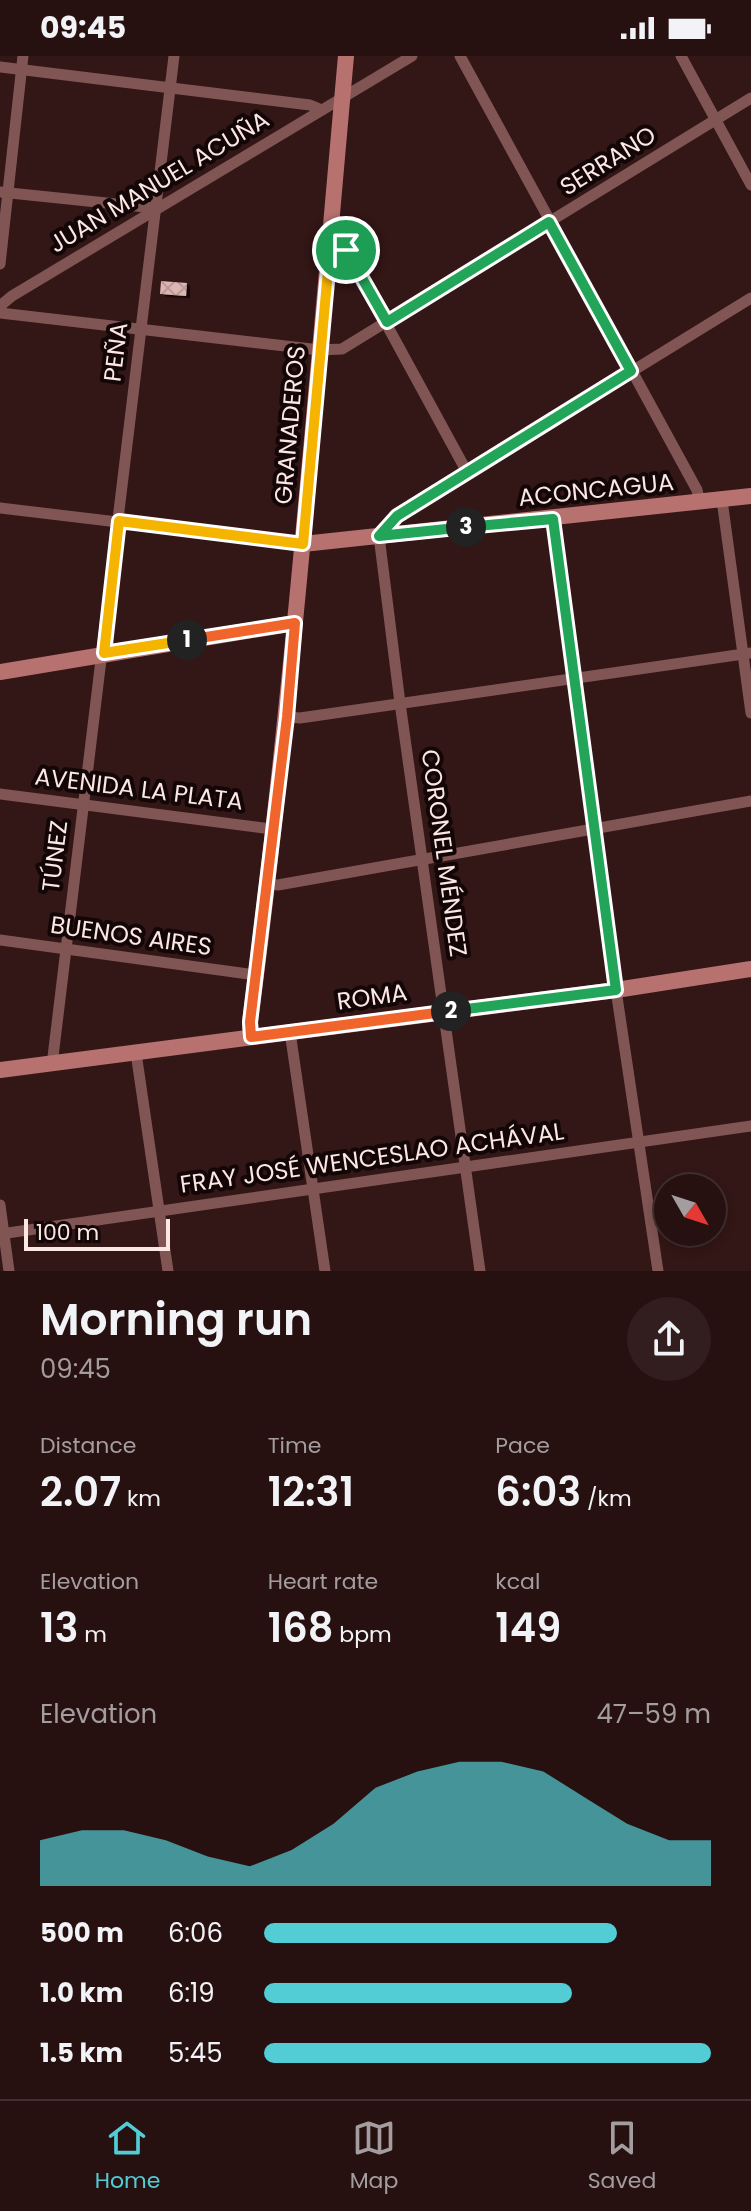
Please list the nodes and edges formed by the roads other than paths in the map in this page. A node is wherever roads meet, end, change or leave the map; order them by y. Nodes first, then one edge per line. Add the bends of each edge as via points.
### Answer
1 (23, 56) edge
2 (174, 56) edge
3 (346, 56) edge
4 (412, 56) edge
5 (460, 56) edge
6 (681, 56) edge
7 (0, 67) edge
8 (21, 70) junction
9 (171, 86) junction
10 (343, 97) junction
11 (751, 98) edge
12 (322, 110) junction
13 (716, 119) junction
14 (751, 185) edge
15 (4, 192) edge
16 (156, 208) junction
17 (549, 222) junction
18 (331, 238) junction
19 (0, 264) edge
20 (751, 298) edge
21 (0, 306) edge
22 (0, 313) edge
23 (387, 322) junction
24 (141, 329) junction
25 (320, 350) junction
26 (631, 371) junction
27 (467, 472) junction
28 (751, 496) edge
29 (722, 500) junction
30 (700, 503) junction
31 (0, 508) edge
32 (553, 519) junction
33 (119, 521) junction
34 (379, 536) junction
35 (303, 544) junction
36 (295, 623) junction
37 (104, 653) junction
38 (747, 654) edge
39 (0, 672) edge
40 (574, 678) junction
41 (400, 703) junction
42 (751, 713) edge
43 (287, 717) junction
44 (0, 794) edge
45 (751, 801) edge
46 (84, 804) junction
47 (272, 829) junction
48 (595, 829) junction
49 (423, 857) junction
50 (266, 884) junction
51 (0, 940) edge
52 (66, 949) junction
53 (751, 969) edge
54 (256, 975) junction
55 (616, 990) junction
56 (444, 1011) junction
57 (290, 1032) junction
58 (251, 1037) junction
59 (136, 1053) junction
60 (52, 1065) junction
61 (0, 1070) edge
62 (751, 1126) edge
63 (640, 1142) junction
64 (465, 1167) junction
65 (312, 1189) junction
66 (0, 1205) edge
67 (159, 1211) junction
68 (2, 1234) edge
69 (9, 1271) edge
70 (168, 1271) edge
71 (325, 1271) edge
72 (480, 1271) edge
73 (658, 1271) edge

1 - 8 street
2 - 9 street, PEÑA
3 - 10 street, GRANADEROS
4 - 10 street, JUAN MANUEL ACUÑA
5 - 17 street
6 - 13 street
7 - 8 street
8 - 9 street
8 - 15 street
9 - 12 street
9 - 16 street, PEÑA
10 - 12 street, JUAN MANUEL ACUÑA
10 - 18 street, GRANADEROS
11 - 13 street, SERRANO
12 - 16 street, JUAN MANUEL ACUÑA
13 - 14 street
13 - 17 street, SERRANO
15 - 16 street
15 - 19 street
16 - 21 street, JUAN MANUEL ACUÑA
16 - 24 street, PEÑA
17 - 23 street, SERRANO
17 - 26 street
18 - 23 street via 346,250
18 - 25 street, GRANADEROS
20 - 26 street
22 - 24 street
23 - 25 street, SERRANO via 342,349
23 - 27 street
24 - 25 street
24 - 33 street, PEÑA
25 - 35 street, GRANADEROS
26 - 27 street
26 - 30 street
27 - 34 street via 397,516
28 - 29 street, ACONCAGUA
29 - 30 street, ACONCAGUA
29 - 38 street
30 - 32 street, ACONCAGUA
31 - 33 street
32 - 34 street, ACONCAGUA
32 - 40 street
33 - 35 street
33 - 37 street, PEÑA
34 - 35 street, ACONCAGUA
34 - 41 street, CORONEL MÉNDEZ
35 - 36 street, GRANADEROS
36 - 37 street
36 - 43 street, GRANADEROS
37 - 39 street
37 - 46 street, TÚNEZ
38 - 40 street
38 - 42 street
40 - 41 street
40 - 48 street
41 - 43 street
41 - 49 street, CORONEL MÉNDEZ
43 - 47 street, GRANADEROS
44 - 46 street, AVENIDA LA PLATA
45 - 48 street
46 - 47 street, AVENIDA LA PLATA
46 - 52 street, TÚNEZ
47 - 50 street, GRANADEROS
48 - 49 street
48 - 55 street
49 - 50 street
49 - 56 street, CORONEL MÉNDEZ
50 - 54 street, GRANADEROS
51 - 52 street, BUENOS AIRES
52 - 54 street, BUENOS AIRES
52 - 60 street, TÚNEZ
53 - 55 street, ROMA
54 - 58 street, GRANADEROS
55 - 56 street, ROMA
55 - 63 street
56 - 57 street, ROMA
56 - 64 street, CORONEL MÉNDEZ
57 - 58 street, ROMA
57 - 65 street
58 - 59 street, ROMA
59 - 60 street, ROMA
59 - 67 street
60 - 61 street, ROMA
62 - 63 street, FRAY JOSÉ WENCESLAO ACHÁVAL
63 - 64 street, FRAY JOSÉ WENCESLAO ACHÁVAL
63 - 73 street
64 - 65 street, FRAY JOSÉ WENCESLAO ACHÁVAL
64 - 72 street, CORONEL MÉNDEZ
65 - 67 street, FRAY JOSÉ WENCESLAO ACHÁVAL
65 - 71 street
66 - 68 street
67 - 68 street, FRAY JOSÉ WENCESLAO ACHÁVAL
67 - 70 street
68 - 69 street

